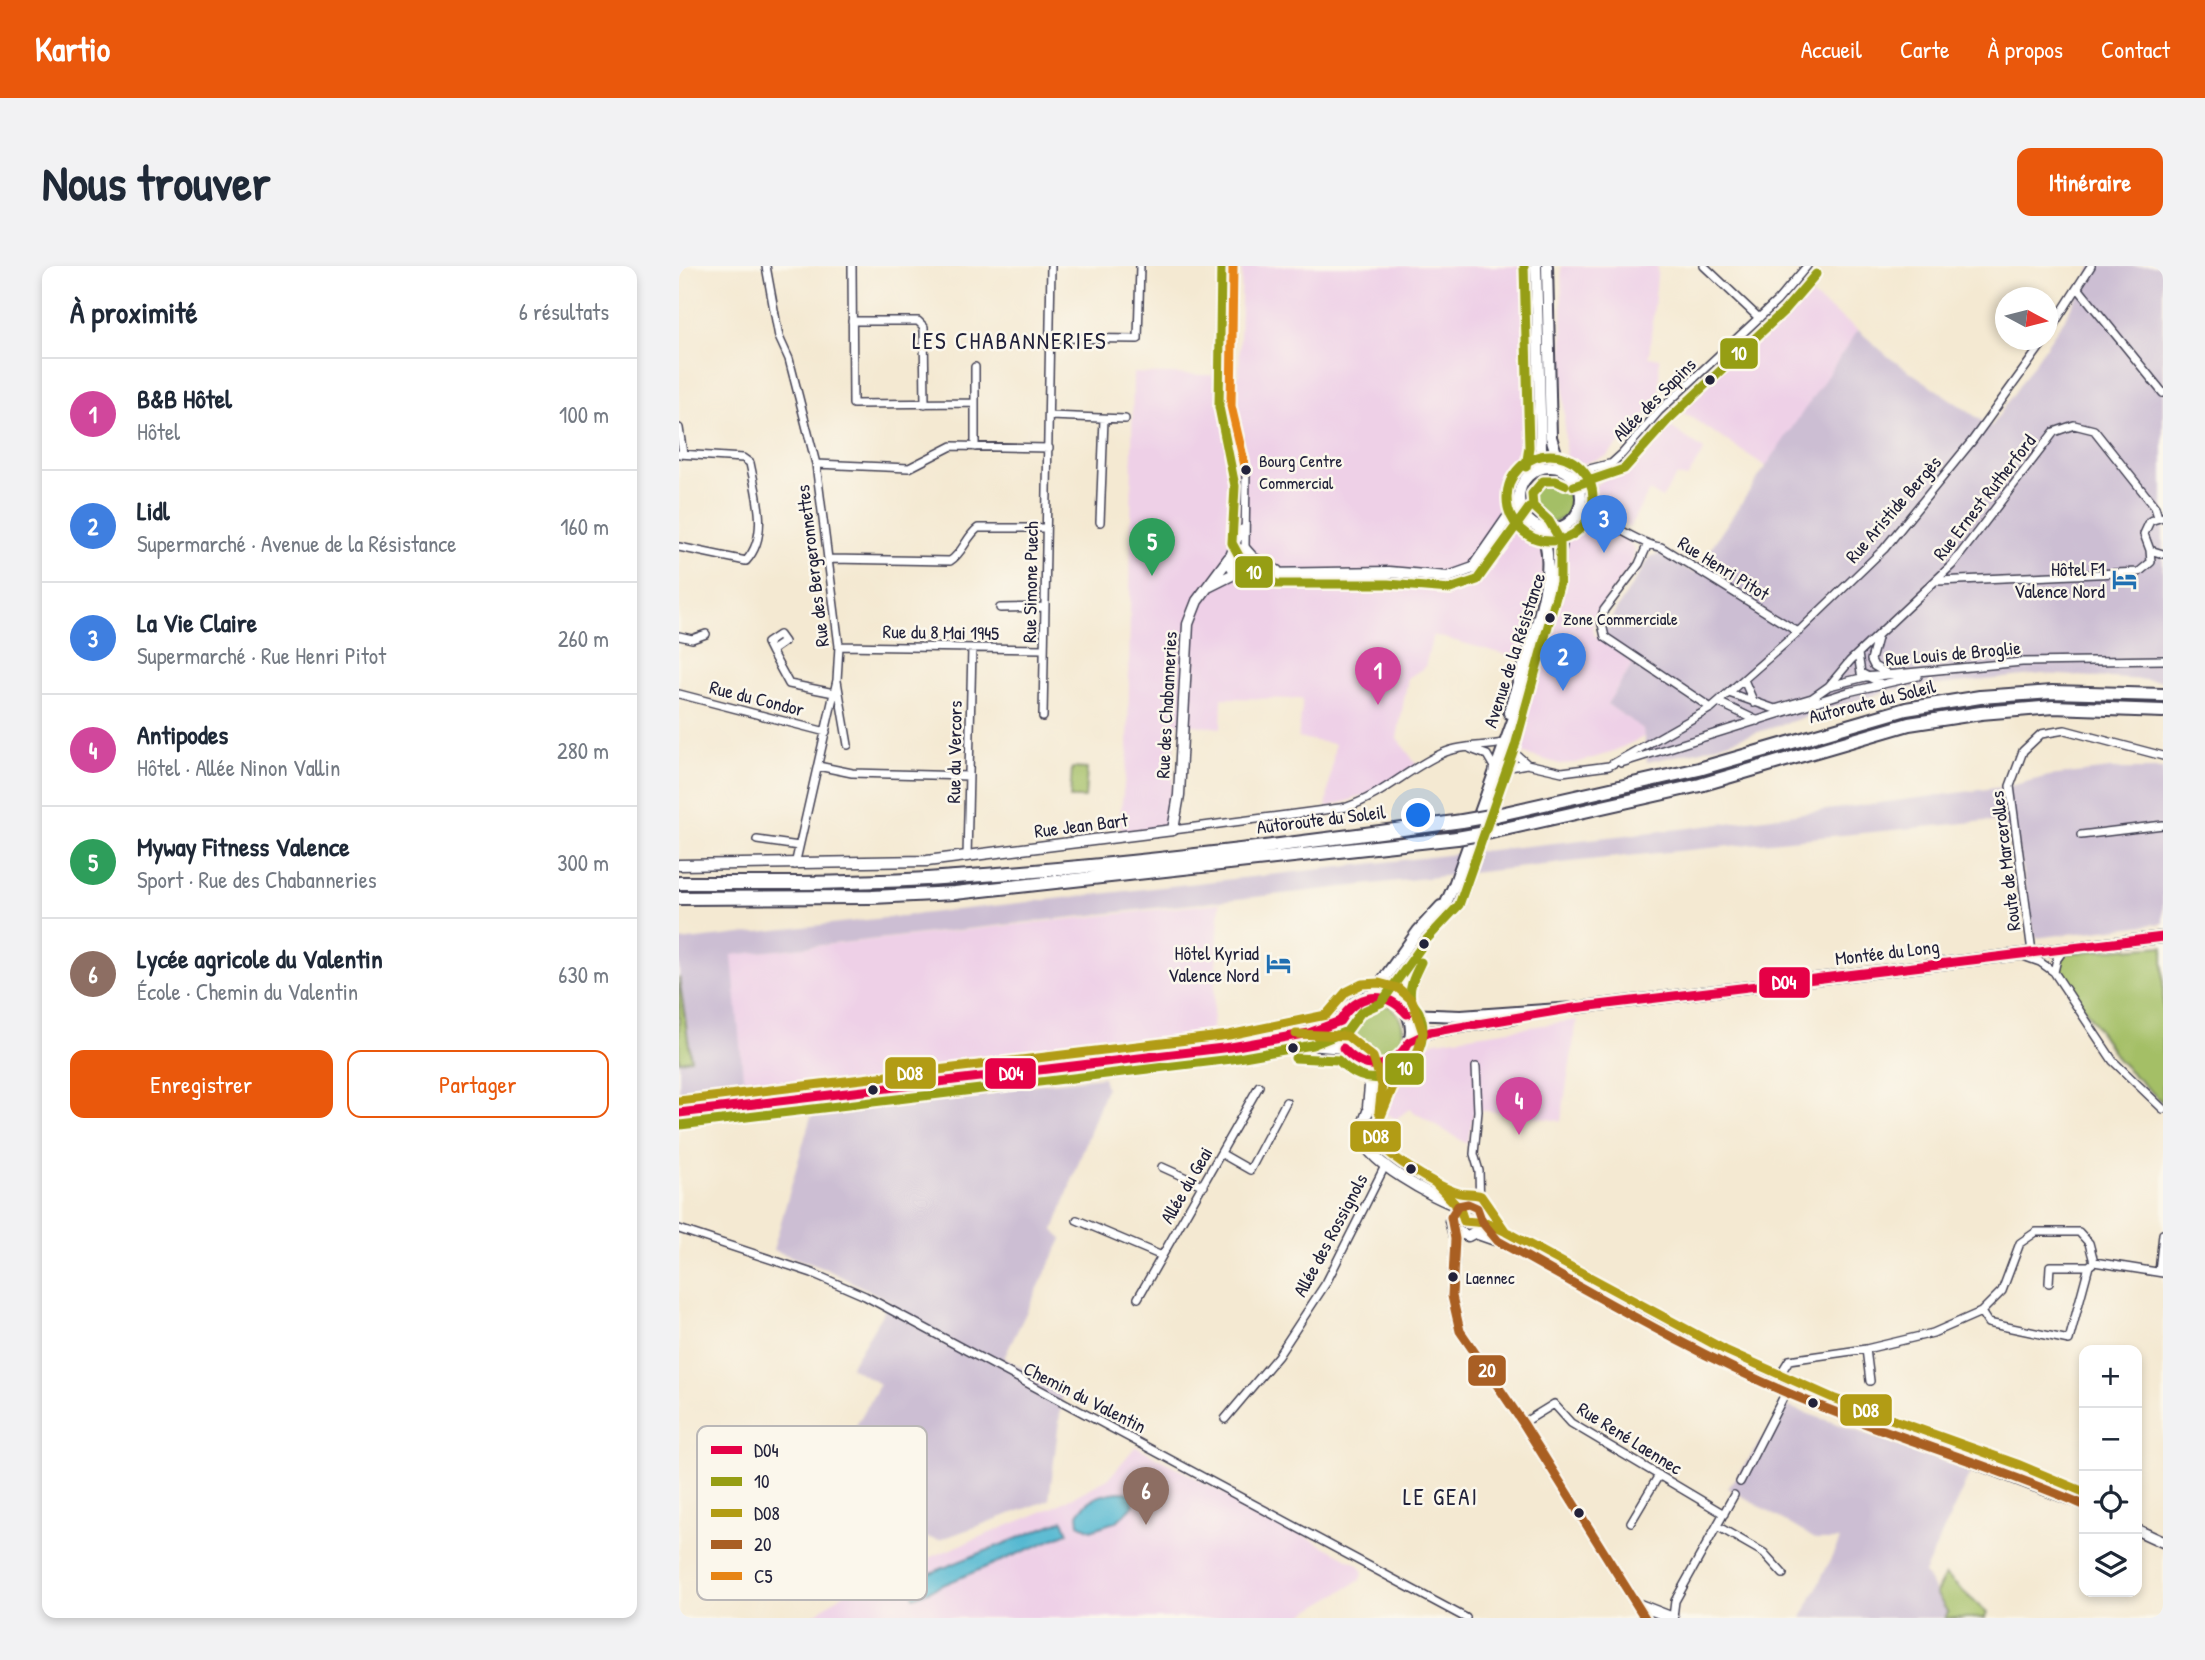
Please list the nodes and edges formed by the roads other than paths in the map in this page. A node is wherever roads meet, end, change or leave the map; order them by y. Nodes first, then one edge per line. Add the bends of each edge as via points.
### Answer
1 (766, 266) edge
2 (852, 266) edge
3 (1051, 266) edge
4 (1140, 266) edge
5 (1233, 266) edge
6 (1536, 266) edge
7 (1547, 266) edge
8 (1704, 266) edge
9 (1807, 266) edge
10 (2091, 266) edge
11 (2078, 288) junction
12 (1759, 317) junction
13 (2058, 319) edge
14 (852, 321) junction
15 (1050, 338) junction
16 (2037, 350) edge
17 (975, 367) dead end
18 (2163, 393) edge
19 (975, 403) junction
20 (925, 404) junction
21 (1050, 416) junction
22 (1104, 418) junction
23 (1125, 419) dead end
24 (679, 428) edge
25 (975, 447) junction
26 (1049, 448) junction
27 (681, 454) edge
28 (816, 464) junction
29 (1610, 464) junction
30 (1538, 469) junction
31 (1566, 471) junction
32 (1581, 497) junction
33 (1519, 500) junction
34 (1596, 516) junction
35 (1575, 517) junction
36 (2161, 517) edge
37 (1100, 522) dead end
38 (1243, 525) junction
39 (1535, 525) junction
40 (1564, 526) junction
41 (1046, 528) junction
42 (1647, 546) junction
43 (679, 547) edge
44 (1245, 549) junction
45 (2150, 550) junction
46 (1231, 554) junction
47 (2163, 554) edge
48 (1253, 558) junction
49 (830, 559) junction
50 (1242, 571) junction
51 (1469, 571) junction
52 (1278, 572) junction
53 (1938, 582) junction
54 (1208, 587) junction
55 (1044, 607) junction
56 (1000, 608) dead end
57 (1798, 632) junction
58 (1881, 632) junction
59 (706, 635) dead end
60 (679, 636) edge
61 (839, 646) junction
62 (972, 648) junction
63 (1044, 649) junction
64 (771, 651) dead end
65 (1858, 653) junction
66 (1871, 660) junction
67 (2163, 660) edge
68 (1942, 668) junction
69 (1890, 675) junction
70 (1865, 677) junction
71 (837, 680) junction
72 (1744, 680) junction
73 (1881, 684) junction
74 (1829, 686) junction
75 (1848, 692) junction
76 (834, 693) junction
77 (679, 694) edge
78 (1729, 694) junction
79 (2163, 695) edge
80 (1718, 702) junction
81 (1754, 703) junction
82 (1711, 708) junction
83 (2163, 711) edge
84 (1043, 717) dead end
85 (1758, 721) junction
86 (826, 732) junction
87 (1503, 743) junction
88 (848, 745) dead end
89 (1470, 749) junction
90 (2163, 756) edge
91 (1527, 764) junction
92 (818, 766) junction
93 (1609, 766) junction
94 (1493, 768) junction
95 (969, 776) junction
96 (2163, 825) edge
97 (1173, 830) junction
98 (2081, 835) dead end
99 (757, 840) dead end
100 (799, 846) junction
101 (967, 857) junction
102 (679, 865) edge
103 (795, 865) junction
104 (679, 883) edge
105 (679, 898) edge
106 (1448, 900) junction
107 (2163, 937) edge
108 (2066, 948) junction
109 (2032, 952) junction
110 (2015, 954) junction
111 (2054, 972) junction
112 (1372, 995) junction
113 (1398, 1003) junction
114 (1574, 1008) junction
115 (1407, 1014) junction
116 (1340, 1021) junction
117 (1409, 1042) junction
118 (1231, 1047) junction
119 (1343, 1048) junction
120 (1389, 1065) junction
121 (1364, 1066) junction
122 (1476, 1068) dead end
123 (1259, 1086) dead end
124 (1286, 1102) dead end
125 (2163, 1109) edge
126 (679, 1113) edge
127 (1366, 1114) junction
128 (1222, 1154) junction
129 (1386, 1164) junction
130 (1163, 1167) dead end
131 (1204, 1186) junction
132 (1478, 1193) junction
133 (1431, 1195) junction
134 (1463, 1205) junction
135 (1480, 1210) junction
136 (1451, 1217) junction
137 (1077, 1220) dead end
138 (1482, 1222) junction
139 (679, 1228) edge
140 (1454, 1230) junction
141 (2163, 1234) edge
142 (1472, 1235) junction
143 (1498, 1241) junction
144 (1162, 1256) junction
145 (2092, 1264) junction
146 (1452, 1269) junction
147 (2161, 1273) edge
148 (2049, 1283) dead end
149 (1138, 1298) dead end
150 (1981, 1312) junction
151 (1865, 1349) junction
152 (1870, 1381) dead end
153 (1773, 1386) junction
154 (1786, 1392) junction
155 (1224, 1419) dead end
156 (1523, 1423) junction
157 (1659, 1475) junction
158 (1740, 1482) dead end
159 (1734, 1495) dead end
160 (2079, 1503) edge
161 (1724, 1514) junction
162 (1631, 1522) dead end
163 (1717, 1526) junction
164 (2142, 1532) edge
165 (2163, 1541) edge
166 (1783, 1574) dead end
167 (1636, 1604) junction
168 (1664, 1616) edge
169 (1466, 1618) edge
170 (1646, 1618) edge

1 - 28 street, Rue des Bergeronnettes via 779,337
2 - 14 street
3 - 15 street, Rue Simone Puech
4 - 15 street via 1138,339
5 - 38 street via 1231,406 1246,470
6 - 30 main road via 1542,447
7 - 31 main road via 1551,437
8 - 12 street
9 - 12 street, Allée des Sapins
10 - 11 street, Rue Aristide Bergès
11 - 13 street, Rue Aristide Bergès
11 - 18 street
12 - 29 street, Allée des Sapins
14 - 20 street via 918,321 924,327
14 - 20 street via 853,404
15 - 21 street, Rue Simone Puech
16 - 57 street, Rue Aristide Bergès via 1972,441 1884,549
17 - 19 street
19 - 20 street
19 - 25 street
21 - 22 street
21 - 26 street, Rue Simone Puech
22 - 23 street
22 - 37 street
24 - 27 street
25 - 26 street
25 - 28 street via 952,446 909,468
26 - 41 street, Rue Simone Puech
27 - 43 street via 743,458 750,463 761,520 754,552 745,561
28 - 49 street, Rue des Bergeronnettes
29 - 31 street, Allée des Sapins
29 - 32 street, Allée des Sapins
30 - 31 main road
30 - 33 main road via 1524,480
31 - 32 main road
32 - 34 street, Rue Henri Pitot
32 - 35 main road
33 - 39 main road via 1522,513
33 - 51 street
34 - 35 street
34 - 42 street, Rue Henri Pitot
35 - 40 main road
36 - 45 street via 2150,521 2144,534
36 - 53 street, Rue Ernest Rutherford via 2094,430 2074,425 2054,432
38 - 44 street
38 - 46 street
39 - 40 main road
39 - 51 street via 1518,526 1486,561
39 - 87 main road, Avenue de la Résistance via 1549,552 1548,580
40 - 87 main road, Avenue de la Résistance via 1551,607
41 - 49 street via 978,528 959,556 950,561
41 - 55 street, Rue Simone Puech
42 - 57 street, Rue Henri Pitot via 1661,547
42 - 82 street via 1604,610 1605,637
44 - 46 street
44 - 48 street
45 - 47 street
45 - 53 street via 2151,562 2139,572
46 - 50 street via 1231,566
46 - 54 street, Rue des Chabanneries
48 - 50 street
48 - 52 street
49 - 61 street, Rue des Bergeronnettes
50 - 52 street
50 - 54 street
51 - 52 street via 1448,577
53 - 58 street, Rue Ernest Rutherford
54 - 97 street, Rue des Chabanneries via 1188,624
55 - 56 street
55 - 63 street, Rue Simone Puech
57 - 72 street, Rue Aristide Bergès
58 - 65 street, Rue Ernest Rutherford
58 - 66 street
59 - 60 street
61 - 62 street, Rue du 8 Mai 1945
61 - 71 street, Rue des Bergeronnettes
62 - 63 street, Rue du 8 Mai 1945
62 - 95 street, Rue du Vercors
63 - 84 street, Rue Simone Puech
64 - 76 street via 789,684
65 - 70 street
65 - 74 street, Rue Ernest Rutherford
66 - 69 street
66 - 70 street
67 - 68 street, Rue Louis de Broglie
68 - 69 street, Rue Louis de Broglie
68 - 73 street
69 - 70 street, Rue Louis de Broglie
70 - 73 street
70 - 74 street, Rue Louis de Broglie
70 - 75 street
71 - 76 street, Rue des Bergeronnettes
71 - 88 street
72 - 78 street
72 - 81 street
73 - 75 street
74 - 81 street, Rue Louis de Broglie via 1790,706 1775,709
75 - 85 street
76 - 86 street, Rue des Bergeronnettes
77 - 86 street, Rue du Condor
78 - 80 street
78 - 81 street, Rue Louis de Broglie
79 - 104 highway, Autoroute du Soleil, bridge via 2052,692 1906,709 1672,776 1462,821 1005,873 870,882
80 - 82 street
80 - 85 street
82 - 93 street
83 - 105 highway, Autoroute du Soleil, bridge via 2053,707 1909,724 1700,785 1457,838 980,891
85 - 93 street
86 - 92 street, Rue des Bergeronnettes
87 - 89 street, Rue Jean Bart
87 - 91 street
87 - 94 main road, Avenue de la Résistance
89 - 94 street via 1487,755
89 - 97 street, Rue Jean Bart via 1442,753 1370,800 1347,807
90 - 109 street, Route de Marcerolles via 2064,730 2041,734 2022,751 2010,786
91 - 93 street via 1562,772
91 - 94 street
92 - 95 street via 852,773
92 - 100 street, Rue des Bergeronnettes
94 - 106 main road, Avenue de la Résistance
95 - 101 street, Rue du Vercors
96 - 98 street
97 - 101 street, Rue Jean Bart
99 - 100 street
100 - 103 street, Rue des Bergeronnettes
101 - 103 street, Rue Jean Bart
102 - 103 street, Rue Jean Bart
106 - 112 main road, Avenue de la Résistance via 1418,931
106 - 113 main road, Avenue de la Résistance via 1405,967
107 - 108 main road, Montée du Long
108 - 109 main road, Montée du Long
108 - 111 street
109 - 110 main road, Montée du Long
110 - 111 street via 2030,957
110 - 114 main road, Montée du Long
111 - 125 street via 2113,1061
112 - 113 main road
112 - 116 main road via 1353,1002
113 - 115 main road
114 - 115 main road, Montée du Long via 1461,1016
114 - 117 main road, Montée du Long via 1437,1031
115 - 117 main road
116 - 118 main road via 1309,1033
116 - 119 main road
117 - 120 main road via 1402,1056
118 - 119 main road
118 - 126 main road
119 - 121 main road
120 - 121 main road
120 - 127 street
121 - 127 street via 1370,1086
122 - 132 street
123 - 128 street, Allée du Geai
124 - 128 street via 1250,1170
127 - 129 street via 1362,1139 1368,1151
128 - 131 street, Allée du Geai
129 - 133 street
129 - 155 street, Allée des Rossignols via 1326,1283 1277,1356
130 - 131 street
131 - 144 street, Allée du Geai
132 - 134 street
132 - 135 street
133 - 134 street
133 - 136 street
134 - 135 street
134 - 136 street
135 - 138 street
136 - 140 street
137 - 144 street
138 - 142 street
138 - 143 street
139 - 169 street, Chemin du Valentin via 812,1273 865,1297
140 - 142 street
140 - 146 street
141 - 147 street
142 - 143 street
142 - 146 street
143 - 153 street
144 - 149 street, Allée du Geai
145 - 147 street
145 - 148 street via 2050,1266
145 - 150 street via 2069,1340 1988,1323
145 - 150 street via 2089,1243 2079,1233 2036,1231 2020,1243 2002,1291
146 - 156 street via 1451,1296 1460,1331
150 - 151 street via 1933,1333
151 - 152 street
151 - 153 street via 1789,1360
153 - 154 street
154 - 158 street
154 - 160 street
156 - 157 street, Rue René Laennec via 1554,1404 1571,1423
156 - 167 street
157 - 161 street, Rue René Laennec
157 - 162 street
159 - 161 street
161 - 163 street
163 - 166 street via 1764,1553
163 - 168 street
164 - 165 street
167 - 168 street
167 - 170 street

